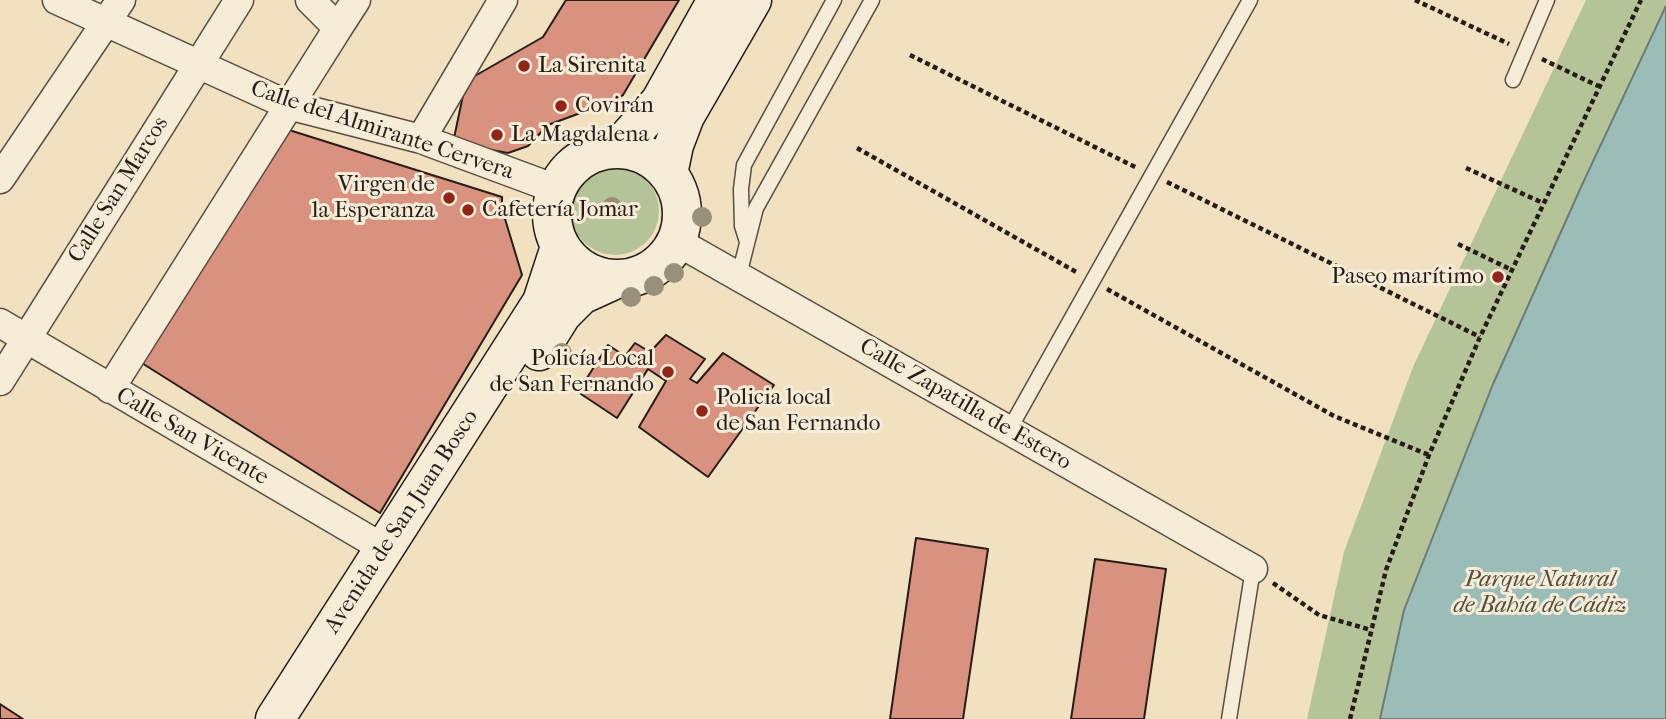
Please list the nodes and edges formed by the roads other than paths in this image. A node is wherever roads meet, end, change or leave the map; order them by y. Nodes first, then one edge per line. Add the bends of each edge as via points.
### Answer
1 (57, 0) edge
2 (239, 0) edge
3 (310, 0) edge
4 (356, 0) edge
5 (503, 0) edge
6 (718, 0) edge
7 (752, 0) edge
8 (834, 0) edge
9 (872, 0) edge
10 (1250, 0) edge
11 (1547, 0) edge
12 (113, 11) edge
13 (338, 28) junction
14 (198, 66) junction
15 (1513, 80) dead end
16 (288, 105) junction
17 (421, 139) junction
18 (619, 148) junction
19 (668, 173) junction
20 (0, 179) edge
21 (556, 189) junction
22 (676, 241) junction
23 (747, 244) junction
24 (559, 247) junction
25 (739, 275) junction
26 (614, 279) junction
27 (0, 323) edge
28 (25, 339) junction
29 (0, 382) edge
30 (110, 389) junction
31 (1009, 430) junction
32 (385, 549) junction
33 (1253, 569) joint
34 (275, 719) edge
35 (305, 719) edge
36 (1229, 719) edge

1 - 12 street, Calle del Almirante Cervera
2 - 14 street, Calle San Marcos
3 - 13 street
4 - 13 street
5 - 17 street
6 - 18 street via 660,102
7 - 19 street via 685,116
8 - 23 lane via 744,165 742,226
9 - 23 lane via 756,208
10 - 31 lane
11 - 15 lane
12 - 14 street, Calle del Almirante Cervera
12 - 20 street
13 - 16 street
14 - 16 street, Calle del Almirante Cervera
14 - 28 street, Calle San Marcos
16 - 17 street, Calle del Almirante Cervera
16 - 30 street
17 - 21 street, Calle del Almirante Cervera
18 - 19 street via 655,160
18 - 21 street via 581,158
19 - 22 street via 682,206
21 - 24 street via 552,228
22 - 25 street, Calle Zapatilla de Estero
22 - 26 street via 651,270 633,278
23 - 25 lane
24 - 26 street via 591,275
24 - 32 street, Avenida de San Juan Bosco via 542,302
25 - 31 street, Calle Zapatilla de Estero
26 - 35 street, Avenida de San Juan Bosco via 582,295 562,314
27 - 28 street, Calle San Vicente
28 - 29 street, Calle San Marcos
28 - 30 street, Calle San Vicente
30 - 32 street, Calle San Vicente via 273,491
31 - 33 street, Calle Zapatilla de Estero
32 - 34 street, Avenida de San Juan Bosco
33 - 36 lane

